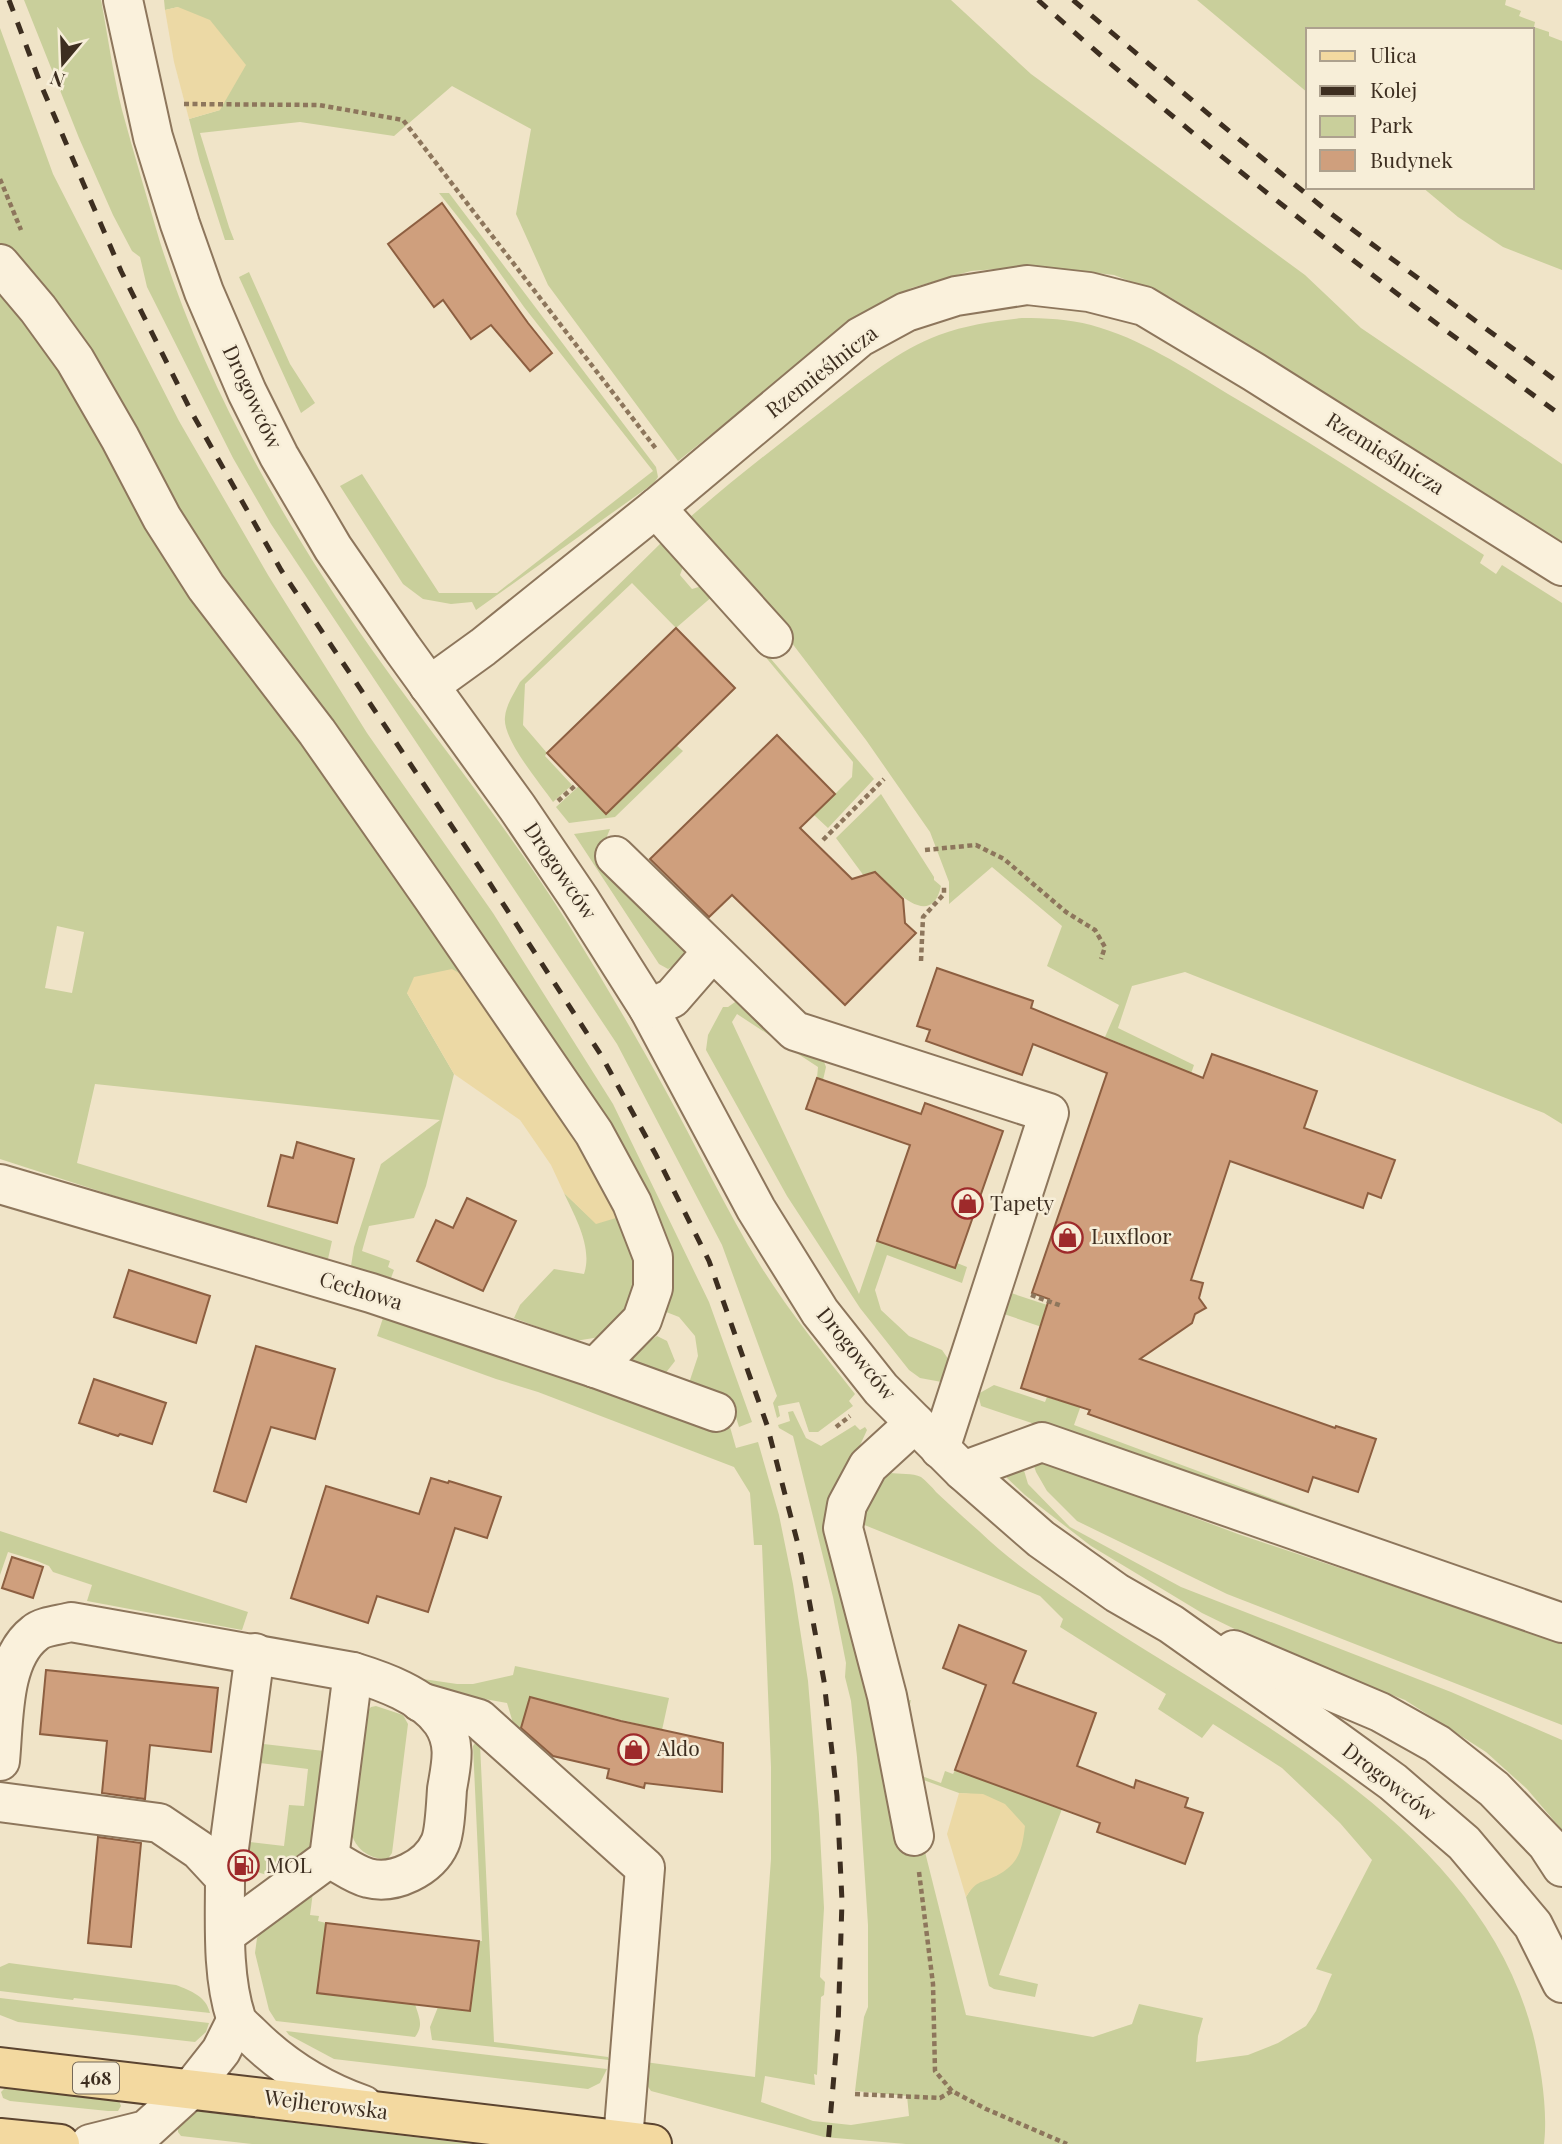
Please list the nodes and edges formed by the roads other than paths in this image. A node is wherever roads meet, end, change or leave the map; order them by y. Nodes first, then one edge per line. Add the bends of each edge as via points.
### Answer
1 (123, 0) edge
2 (0, 264) edge
3 (656, 508) junction
4 (1562, 566) edge
5 (772, 638) dead end
6 (429, 686) junction
7 (615, 856) dead end
8 (712, 952) junction
9 (649, 1009) junction
10 (0, 1184) edge
11 (595, 1368) junction
12 (716, 1412) dead end
13 (939, 1448) junction
14 (1562, 1623) edge
15 (1171, 1624) junction
16 (255, 1653) junction
17 (353, 1672) junction
18 (420, 1702) junction
19 (0, 1760) edge
20 (0, 1802) edge
21 (914, 1836) road end
22 (329, 1858) junction
23 (1562, 1867) edge
24 (225, 1878) junction
25 (226, 1952) junction
26 (1562, 1983) edge
27 (236, 2021) junction
28 (0, 2067) edge
29 (191, 2089) junction
30 (381, 2111) junction
31 (0, 2137) edge
32 (638, 2142) edge
33 (60, 2144) edge
34 (90, 2144) edge

1 - 6 street, Drogowców via 153,136 180,224 247,392 333,548
2 - 11 street via 75,360 162,518 206,587 317,732 594,1133 653,1257 653,1288 642,1320
3 - 4 street, Rzemieślnicza via 860,337 906,312 956,296 1027,285 1089,292 1144,306
3 - 5 street
3 - 6 street, Rzemieślnicza
6 - 9 street, Drogowców via 517,807
7 - 8 street
8 - 9 street via 672,998
8 - 13 street via 795,1031 1049,1113
9 - 13 street, Drogowców via 756,1209 820,1312 881,1389
10 - 11 street, Cechowa via 371,1293
11 - 12 street, Cechowa
13 - 14 street via 1042,1442
13 - 15 street, Drogowców via 1041,1539 1117,1593
13 - 21 street via 868,1466 847,1505 843,1528 887,1696
15 - 23 street, Drogowców via 1380,1712 1437,1744 1494,1789 1547,1844
15 - 26 street, Drogowców via 1393,1782 1464,1843 1533,1925
16 - 17 street
16 - 19 street via 71,1622 36,1632 15,1657
16 - 24 street
17 - 18 street
17 - 22 street
18 - 22 street via 441,1721 453,1747 441,1842 412,1872 390,1879 367,1878
18 - 32 street via 479,1720 645,1868
20 - 24 street via 159,1824 199,1850
22 - 25 street
24 - 25 street
25 - 27 street
27 - 29 street via 221,2051
27 - 30 street via 267,2051 312,2082
28 - 29 main road, Wejherowska / 468
29 - 30 main road, Wejherowska / 468
29 - 34 street via 145,2130
30 - 32 main road, Wejherowska / 468
31 - 33 main road

